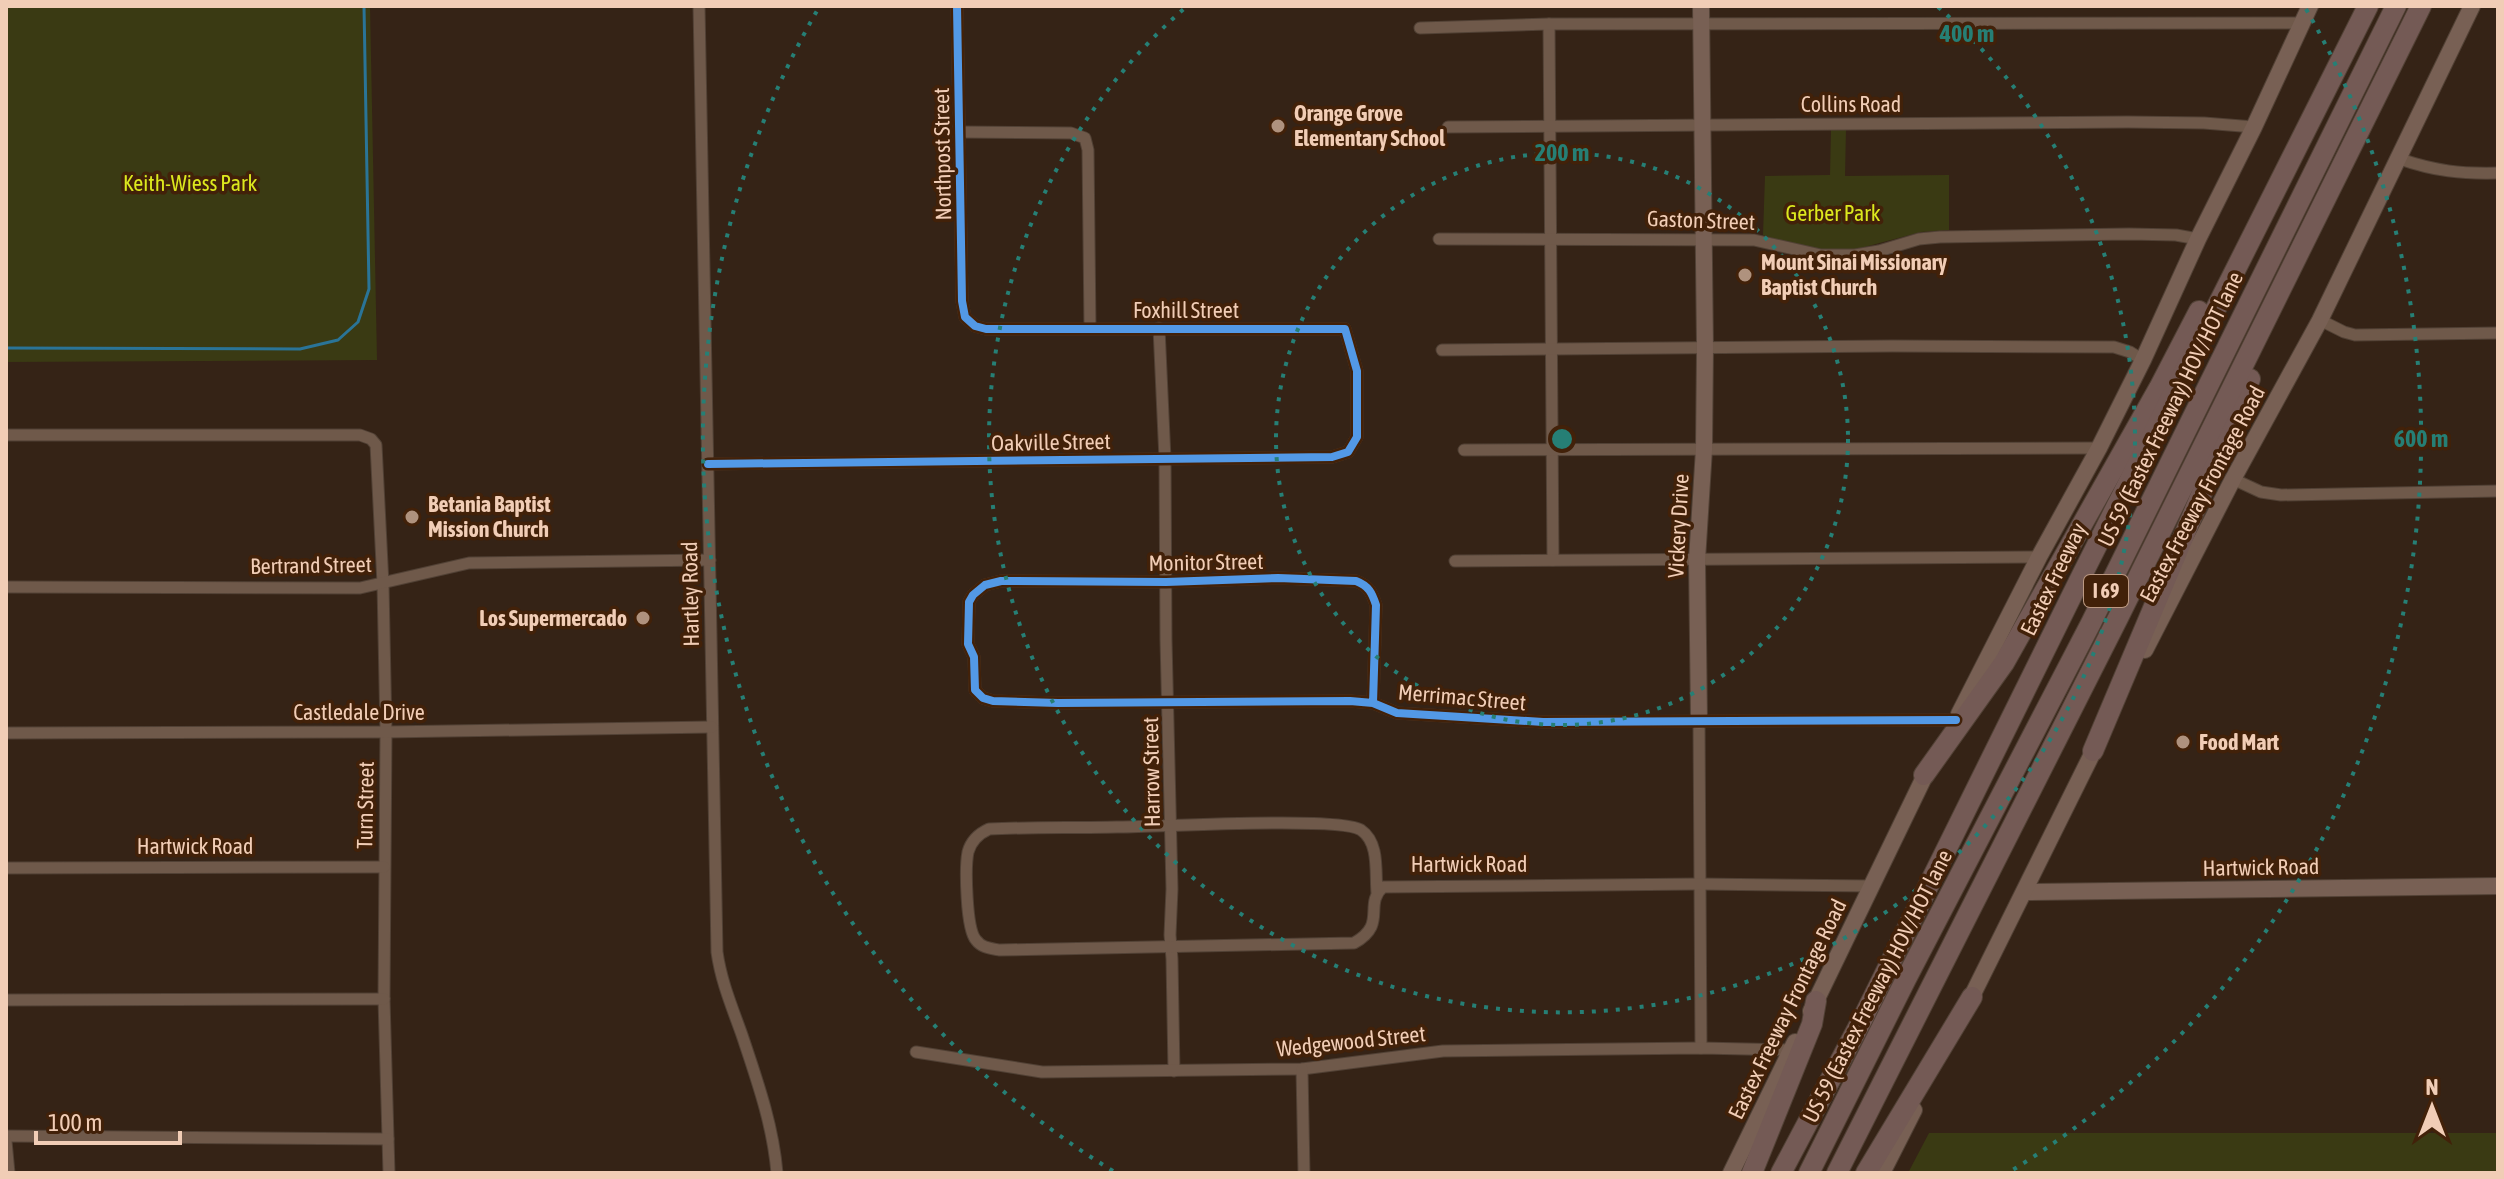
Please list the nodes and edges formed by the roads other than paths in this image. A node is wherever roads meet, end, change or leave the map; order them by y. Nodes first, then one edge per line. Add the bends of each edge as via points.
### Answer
1 (699, 6) edge
2 (957, 6) edge
3 (1701, 6) edge
4 (2310, 6) edge
5 (2368, 6) edge
6 (2396, 6) edge
7 (2421, 6) edge
8 (2471, 7) edge
9 (2301, 23) junction
10 (1549, 24) junction
11 (1701, 24) junction
12 (1420, 28) dead end
13 (1702, 125) junction
14 (1550, 126) junction
15 (1448, 127) dead end
16 (2254, 127) junction
17 (960, 132) junction
18 (2400, 159) junction
19 (2498, 173) edge
20 (2264, 212) junction
21 (1439, 239) dead end
22 (1551, 239) junction
23 (1703, 239) junction
24 (2198, 239) junction
25 (2278, 296) junction
26 (962, 301) joint
27 (2320, 320) junction
28 (1090, 328) junction
29 (1159, 328) junction
30 (2498, 333) edge
31 (1705, 348) junction
32 (1552, 349) junction
33 (1442, 350) dead end
34 (2143, 360) junction
35 (1357, 410) joint
36 (6, 435) edge
37 (2099, 448) junction
38 (1704, 449) junction
39 (1464, 450) dead end
40 (1553, 450) junction
41 (1165, 459) junction
42 (708, 464) junction
43 (2233, 479) junction
44 (2498, 491) edge
45 (2039, 557) junction
46 (710, 560) junction
47 (1553, 560) junction
48 (1697, 560) junction
49 (1455, 561) dead end
50 (1166, 582) junction
51 (383, 584) junction
52 (6, 587) edge
53 (968, 638) joint
54 (1168, 701) junction
55 (1373, 703) junction
56 (1956, 720) junction
57 (1699, 721) junction
58 (712, 727) junction
59 (386, 732) junction
60 (6, 733) edge
61 (2093, 751) junction
62 (1924, 775) junction
63 (1170, 826) junction
64 (384, 867) junction
65 (6, 868) edge
66 (1699, 884) junction
67 (1871, 886) junction
68 (2498, 886) edge
69 (2025, 892) junction
70 (1377, 893) junction
71 (1171, 948) junction
72 (1972, 997) junction
73 (384, 999) junction
74 (6, 1000) edge
75 (1816, 1001) junction
76 (1701, 1048) junction
77 (1791, 1050) junction
78 (916, 1052) dead end
79 (1302, 1069) junction
80 (1174, 1071) junction
81 (6, 1138) edge
82 (388, 1139) junction
83 (9, 1173) edge
84 (389, 1173) edge
85 (777, 1173) edge
86 (1304, 1173) edge
87 (1731, 1173) edge
88 (1752, 1173) edge
89 (1781, 1173) edge
90 (1809, 1173) edge
91 (1837, 1173) edge
92 (1866, 1173) edge
93 (1882, 1173) edge

1 - 42 street, Hartley Road
2 - 17 street, Northpost Street
3 - 11 main road, Vickery Drive
4 - 9 main road, Eastex Freeway Frontage Road
5 - 20 highway, Eastex Freeway / I 69
6 - 90 highway, US 59 (Eastex Freeway) HOV/HOT lane / I 69 via 2098,609
7 - 25 highway, I 69
8 - 18 main road, Eastex Freeway Frontage Road
9 - 11 street
9 - 16 main road, Eastex Freeway Frontage Road
10 - 11 street
10 - 12 street
10 - 14 street
11 - 13 main road, Vickery Drive
13 - 14 street, Collins Road
13 - 16 street, Collins Road via 2128,122
13 - 23 main road, Vickery Drive
14 - 15 street, Collins Road
14 - 22 street
16 - 24 main road, Eastex Freeway Frontage Road
17 - 26 street, Northpost Street
17 - 28 street via 1071,133 1085,138
18 - 19 street via 2450,173
18 - 27 main road, Eastex Freeway Frontage Road
20 - 62 highway via 2238,237 2004,663
20 - 89 highway, Eastex Freeway / I 69
21 - 22 street, Gaston Street
22 - 23 street, Gaston Street
22 - 32 street
23 - 24 street, Gaston Street via 1754,240 1821,255 1855,255 1940,237 2129,234
23 - 31 main road, Vickery Drive
24 - 34 main road, Eastex Freeway Frontage Road
25 - 61 highway via 2266,343
25 - 91 highway, I 69
26 - 28 street, Foxhill Street via 965,317 986,329
27 - 30 street via 2355,335
27 - 43 main road, Eastex Freeway Frontage Road
28 - 29 street, Foxhill Street
29 - 35 street, Foxhill Street via 1345,329 1357,371
29 - 41 street, Harrow Street
31 - 32 street
31 - 34 street via 2114,347
31 - 38 main road, Vickery Drive
32 - 33 street
32 - 40 street
34 - 37 main road, Eastex Freeway Frontage Road
35 - 41 street, Oakville Street via 1357,437 1341,455
36 - 51 street, Turn Street via 371,439 378,449
37 - 38 street
37 - 45 main road, Eastex Freeway Frontage Road
38 - 40 street
38 - 48 main road, Vickery Drive
39 - 40 street
40 - 47 street
41 - 42 street, Oakville Street
41 - 50 street, Harrow Street
42 - 46 street, Hartley Road
43 - 44 street via 2281,495
43 - 61 main road, Eastex Freeway Frontage Road
45 - 48 street
45 - 56 main road, Eastex Freeway Frontage Road
46 - 51 street, Bertrand Street via 469,563
46 - 58 street, Hartley Road
47 - 48 street
47 - 49 street
48 - 57 main road, Vickery Drive
50 - 53 street, Monitor Street via 992,582 969,602
50 - 54 street, Harrow Street
50 - 55 street, Monitor Street via 1278,578 1363,583 1376,605
51 - 52 street, Bertrand Street
51 - 59 street, Turn Street
53 - 54 street, Merrimac Street via 975,690 983,698 1011,703
54 - 55 street, Merrimac Street
54 - 63 street, Harrow Street
55 - 57 street, Merrimac Street via 1397,713 1543,722
56 - 57 street, Merrimac Street
56 - 62 main road, Eastex Freeway Frontage Road
57 - 66 street, Vickery Drive
58 - 59 street, Castledale Drive
58 - 85 street, Hartley Road via 719,967 766,1107
59 - 60 street, Castledale Drive
59 - 64 street, Turn Street
61 - 69 main road, Eastex Freeway Frontage Road
62 - 67 main road, Eastex Freeway Frontage Road
63 - 70 street via 1354,826 1370,838 1374,849
63 - 71 street, Harrow Street
63 - 71 street via 989,829 979,834 967,854 967,883 968,920 974,939 986,948
64 - 65 street, Hartwick Road
64 - 73 street, Turn Street
66 - 67 street, Hartwick Road
66 - 70 street, Hartwick Road via 1394,886
66 - 76 street, Vickery Drive
67 - 75 main road, Eastex Freeway Frontage Road
68 - 69 main road, Hartwick Road
69 - 72 main road, Eastex Freeway Frontage Road
70 - 71 street via 1372,924 1354,943
71 - 80 street, Harrow Street
72 - 92 highway
72 - 93 main road, Eastex Freeway Frontage Road
73 - 74 street
73 - 82 street, Turn Street
75 - 77 main road, Eastex Freeway Frontage Road
75 - 88 highway via 1812,1024
76 - 77 street, Wedgewood Street
76 - 79 street, Wedgewood Street via 1443,1051
77 - 87 main road, Eastex Freeway Frontage Road
78 - 80 street, Wedgewood Street via 1042,1072
79 - 80 street, Wedgewood Street
79 - 86 street
81 - 82 street
81 - 83 street
82 - 84 street, Turn Street

